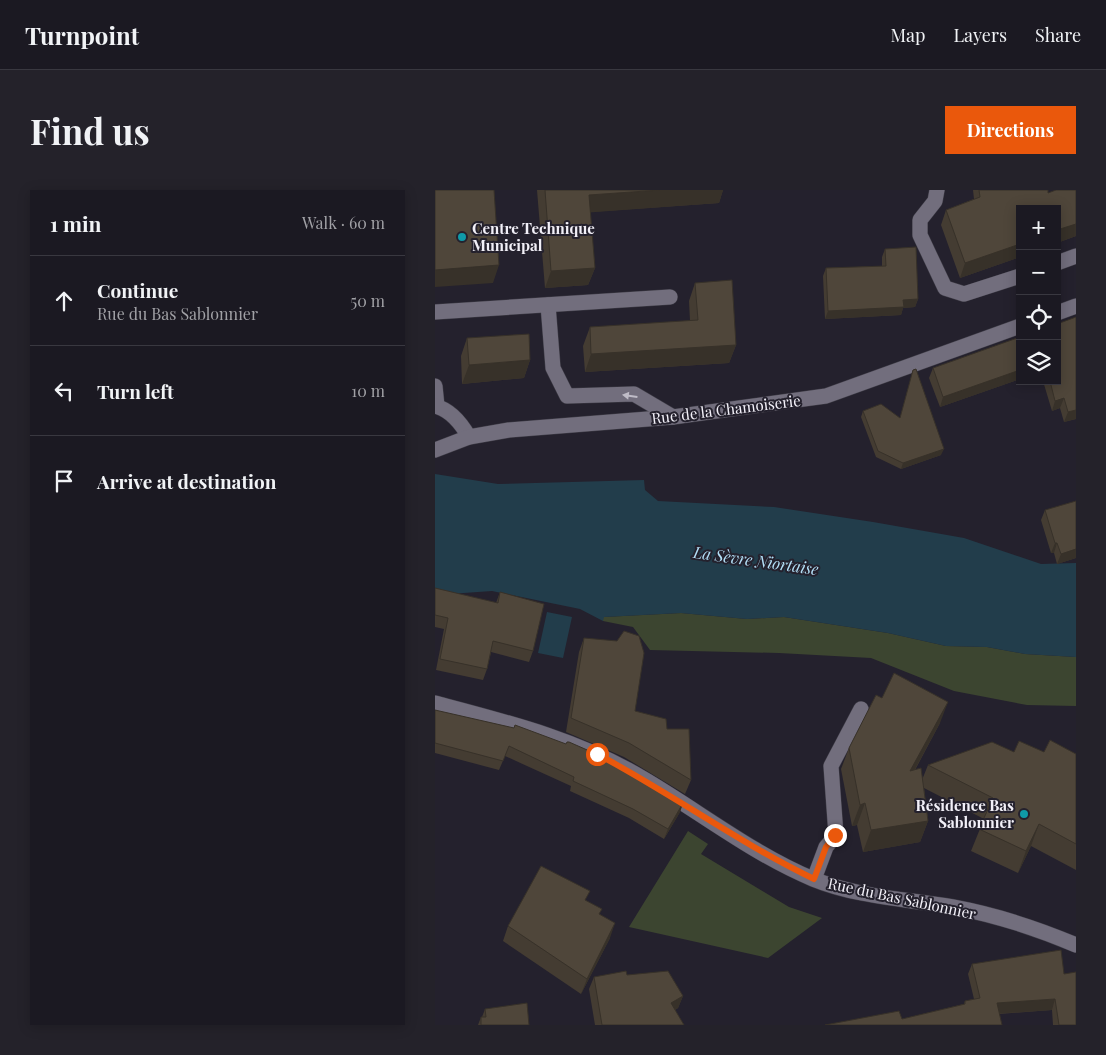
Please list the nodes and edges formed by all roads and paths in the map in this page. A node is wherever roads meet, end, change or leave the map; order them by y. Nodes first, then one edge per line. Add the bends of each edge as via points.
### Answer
1 (937, 190) edge
2 (1076, 256) edge
3 (1061, 262) edge
4 (1016, 277) edge
5 (670, 297) dead end
6 (548, 305) junction
7 (1076, 306) edge
8 (435, 312) edge
9 (1061, 312) edge
10 (1016, 327) edge
11 (435, 386) edge
12 (436, 406) edge
13 (673, 417) junction
14 (469, 437) junction
15 (435, 450) edge
16 (435, 704) edge
17 (861, 709) dead end
18 (814, 879) junction
19 (1076, 945) edge

1 - 4 street via 935,201 920,220 921,235 945,288 964,294
2 - 3 street
5 - 6 street
6 - 8 street
13 -> 6 street via 634,394 567,396 553,368
7 - 9 street
10 - 13 street, Rue de la Chamoiserie via 826,396
11 - 12 street
12 - 14 street via 455,417
13 - 14 street, Rue de la Chamoiserie via 509,430
14 - 15 street, Rue de la Chamoiserie
16 - 18 street, Rue du Bas Sablonnier via 506,721 597,754 644,778 781,864
17 - 18 street via 831,766 835,835 826,847
18 - 19 street, Rue du Bas Sablonnier via 858,892 954,907 1030,925

